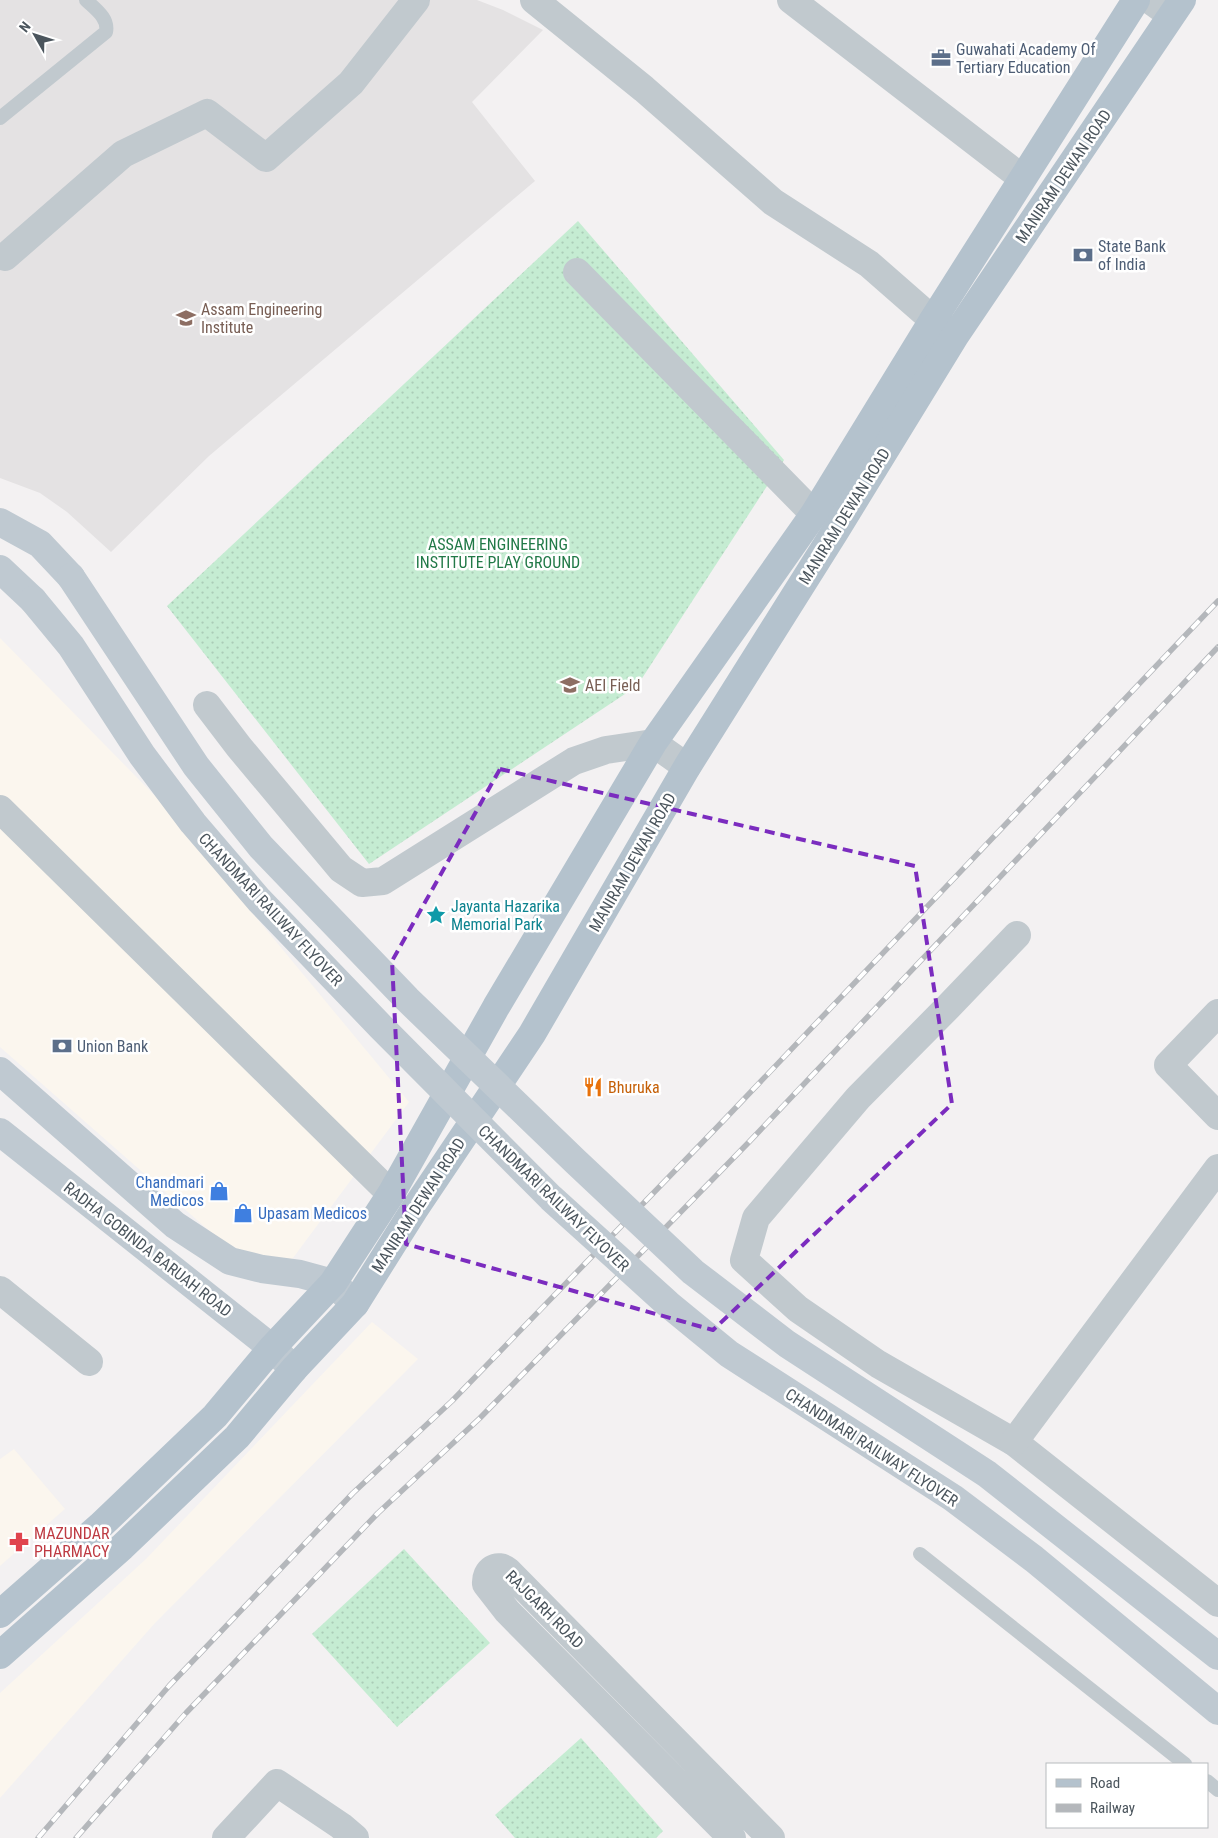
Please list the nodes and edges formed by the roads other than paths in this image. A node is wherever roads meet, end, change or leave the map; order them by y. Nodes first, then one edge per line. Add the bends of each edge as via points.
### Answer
1 (86, 0) edge
2 (416, 0) edge
3 (534, 0) edge
4 (791, 0) edge
5 (1136, 0) edge
6 (1168, 5) edge
7 (0, 118) edge
8 (1022, 178) junction
9 (5, 257) dead end
10 (577, 272) dead end
11 (933, 320) junction
12 (955, 336) junction
13 (814, 514) junction
14 (0, 522) edge
15 (0, 569) edge
16 (207, 705) dead end
17 (654, 743) junction
18 (687, 767) junction
19 (0, 809) edge
20 (1017, 935) dead end
21 (1218, 1013) edge
22 (0, 1071) edge
23 (1218, 1116) edge
24 (0, 1132) edge
25 (1218, 1168) edge
26 (391, 1194) junction
27 (333, 1283) junction
28 (0, 1290) edge
29 (355, 1304) junction
30 (272, 1348) junction
31 (89, 1362) dead end
32 (294, 1369) junction
33 (1014, 1442) junction
34 (920, 1554) dead end
35 (1218, 1603) edge
36 (0, 1614) edge
37 (0, 1655) edge
38 (1218, 1656) edge
39 (1218, 1711) edge
40 (1184, 1763) edge
41 (1208, 1782) edge
42 (1218, 1790) edge
43 (226, 1838) edge
44 (355, 1838) edge
45 (732, 1838) edge
46 (771, 1838) edge

1 - 7 lane via 106,20 106,32
2 - 9 street via 351,83 266,158 206,113 123,154
3 - 11 street via 644,89 773,202 869,264
4 - 8 street
5 - 8 main road, MANIRAM DEWAN ROAD
6 - 12 main road, MANIRAM DEWAN ROAD
8 - 11 main road, MANIRAM DEWAN ROAD
10 - 13 street
11 - 12 street
11 - 13 main road, MANIRAM DEWAN ROAD
12 - 18 main road, MANIRAM DEWAN ROAD
13 - 17 main road, MANIRAM DEWAN ROAD
14 - 38 main road, bridge via 40,544 71,576 196,766 260,847 407,999 693,1272 787,1344 987,1474
15 - 39 main road, CHANDMARI RAILWAY FLYOVER, bridge via 33,600 71,646 142,756 193,823 253,893 551,1198 728,1354 953,1498 1034,1559
16 - 17 street via 341,868 362,883 382,881 574,761 606,750
17 - 18 street
17 - 26 main road, MANIRAM DEWAN ROAD via 496,1007
18 - 29 main road, MANIRAM DEWAN ROAD via 532,1034
19 - 26 street
20 - 33 street via 858,1098 756,1218 744,1260 798,1309 878,1364
21 - 23 street via 1168,1065
22 - 27 main road via 175,1225 230,1261
24 - 30 main road, RADHA GOBINDA BARUAH ROAD
25 - 33 street
26 - 27 main road, MANIRAM DEWAN ROAD
27 - 29 main road
27 - 30 main road, MANIRAM DEWAN ROAD
28 - 31 street
29 - 32 main road, MANIRAM DEWAN ROAD
30 - 32 main road, RADHA GOBINDA BARUAH ROAD
30 - 36 main road, MANIRAM DEWAN ROAD via 215,1416 100,1526
32 - 37 main road, MANIRAM DEWAN ROAD via 237,1437 122,1547
33 - 35 street
34 - 40 lane
41 - 42 lane
43 - 44 street via 277,1783
45 - 46 street, RAJGARH ROAD via 507,1611 486,1584 485,1578 490,1571 496,1566 503,1567 513,1576

